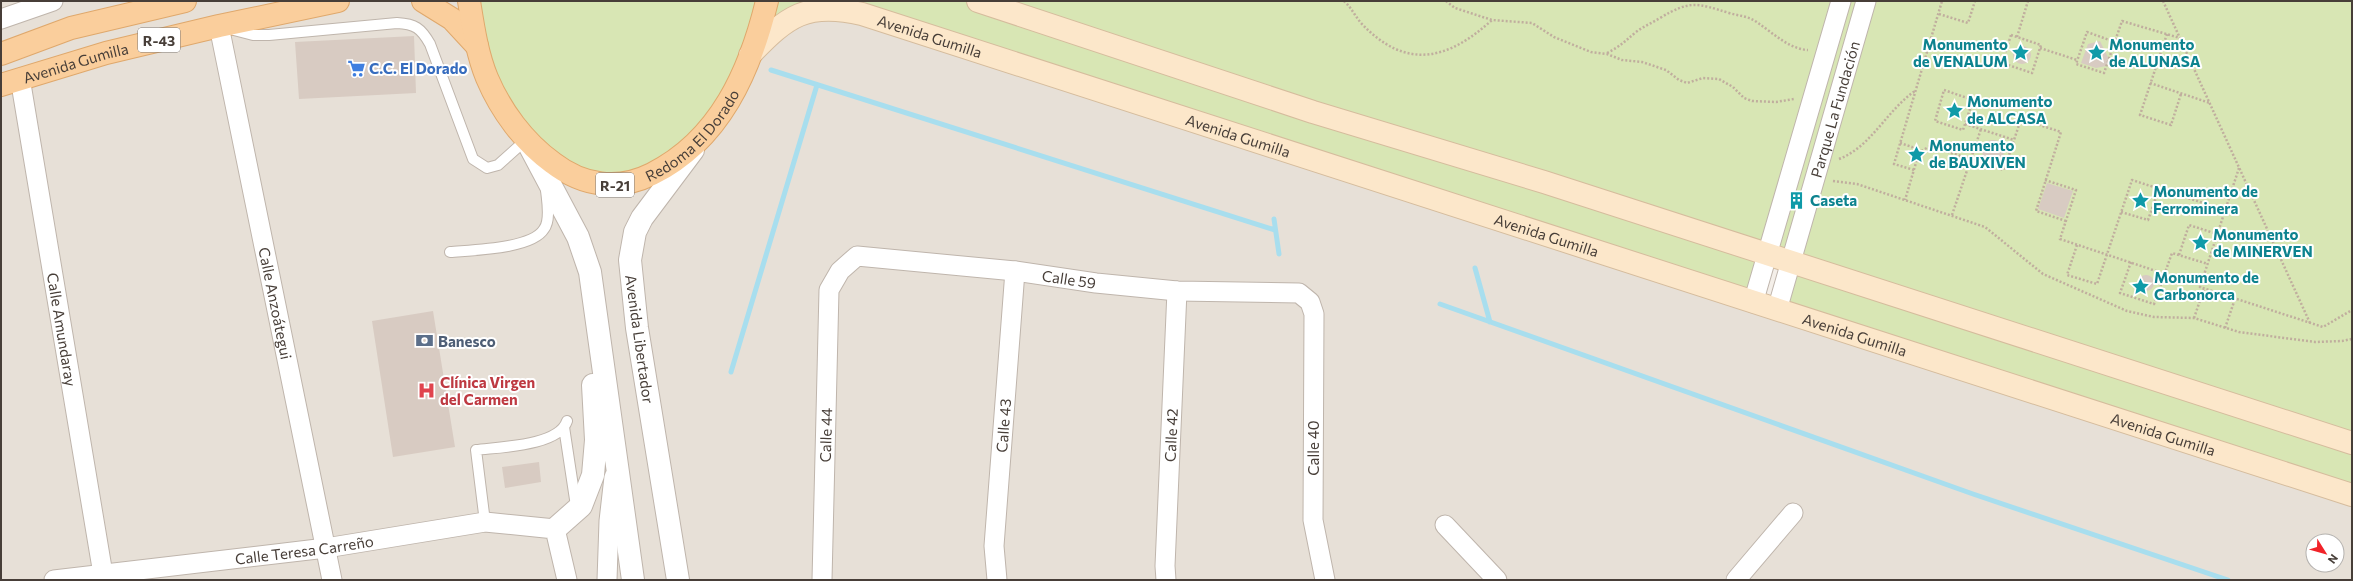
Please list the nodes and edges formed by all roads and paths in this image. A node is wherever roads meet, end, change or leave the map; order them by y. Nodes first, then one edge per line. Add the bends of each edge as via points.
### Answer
1 (53, 1) edge
2 (185, 1) edge
3 (338, 1) edge
4 (423, 1) edge
5 (469, 1) edge
6 (767, 1) edge
7 (978, 1) edge
8 (1344, 1) edge
9 (1446, 1) edge
10 (1840, 1) edge
11 (1866, 1) edge
12 (1942, 1) edge
13 (1975, 1) edge
14 (2028, 1) edge
15 (2163, 1) edge
16 (1939, 14) junction
17 (1, 19) edge
18 (1492, 20) junction
19 (219, 26) junction
20 (2166, 34) junction
21 (2017, 37) junction
22 (2180, 38) junction
23 (2115, 42) junction
24 (1828, 46) junction
25 (478, 47) junction
26 (2040, 48) junction
27 (1, 54) edge
28 (1607, 54) junction
29 (750, 55) junction
30 (2077, 60) junction
31 (11, 82) edge
32 (2150, 84) junction
33 (1915, 91) junction
34 (2181, 94) junction
35 (1812, 99) junction
36 (2210, 103) junction
37 (715, 122) junction
38 (1965, 124) junction
39 (1981, 129) junction
40 (527, 139) junction
41 (2014, 140) junction
42 (1900, 143) junction
43 (1918, 153) junction
44 (1971, 160) junction
45 (1834, 161) dead end
46 (2239, 168) junction
47 (1914, 170) junction
48 (546, 176) junction
49 (1828, 180) dead end
50 (2045, 180) junction
51 (2159, 189) junction
52 (1905, 200) junction
53 (2225, 210) junction
54 (2121, 212) junction
55 (1952, 215) junction
56 (2066, 221) junction
57 (2217, 234) junction
58 (2077, 245) junction
59 (450, 252) dead end
60 (1768, 254) junction
61 (2107, 255) junction
62 (2179, 255) junction
63 (1791, 261) junction
64 (2131, 262) junction
65 (2208, 264) junction
66 (1015, 271) junction
67 (2165, 274) junction
68 (2204, 288) junction
69 (829, 290) joint
70 (1177, 291) junction
71 (2235, 299) junction
72 (1753, 303) junction
73 (1777, 310) junction
74 (2352, 310) edge
75 (1314, 314) joint
76 (2194, 318) junction
77 (596, 320) junction
78 (2310, 323) junction
79 (2225, 328) junction
80 (2352, 339) edge
81 (2352, 443) edge
82 (616, 462) junction
83 (2352, 496) edge
84 (577, 510) junction
85 (1792, 513) dead end
86 (485, 522) junction
87 (1445, 525) dead end
88 (555, 528) junction
89 (326, 548) junction
90 (104, 578) edge
91 (54, 580) edge
92 (332, 580) edge
93 (567, 580) edge
94 (607, 580) edge
95 (633, 580) edge
96 (678, 580) edge
97 (822, 580) edge
98 (997, 580) edge
99 (1166, 580) edge
100 (1326, 580) edge
101 (1497, 580) edge
102 (1736, 580) edge

1 - 17 street
2 - 27 main road, Avenida Gumilla / R-43 via 71,28
3 - 19 main road, Avenida Gumilla / R-43
4 - 25 main road via 435,6 452,19
5 - 25 main road, Redoma El Dorado / R-21
6 - 29 main road, Redoma El Dorado / R-21
7 - 60 main road via 1313,112
8 - 18 path via 1362,23 1392,48 1423,56 1440,54 1452,49
9 - 18 path via 1456,8
10 - 24 street, Parque La Fundación
11 - 63 street, Parque La Fundación
12 - 16 path
13 - 16 path via 1968,23
14 - 21 path
15 - 22 path
16 - 33 path
18 - 28 path via 1532,23 1591,52
19 - 31 main road, Avenida Gumilla / R-43 via 106,53
19 - 40 lane via 252,35 269,35 397,22 412,24 422,30 432,49 472,159 487,168 498,165
19 - 89 street, Calle Anzoátegui
20 - 22 path
20 - 23 path via 2122,21
20 - 32 path
21 - 26 path via 2041,45
21 - 26 path via 2011,35 2002,63 2032,73
22 - 36 path
23 - 30 path via 2086,32
23 - 30 path via 2104,73 2076,64
24 - 28 path via 1812,50 1796,48 1746,17 1730,14 1716,7 1692,4 1672,10
24 - 35 street, Parque La Fundación
25 - 40 main road, Redoma El Dorado / R-21 via 487,78 497,98
26 - 30 path
28 - 35 path via 1666,70 1679,80 1687,82 1711,77 1719,79 1752,101
29 - 37 main road, Redoma El Dorado / R-21 via 734,92
29 - 72 main road, Avenida Gumilla via 783,24 800,14 830,8 862,14
31 - 90 street, Calle Amundaray
32 - 34 path
32 - 34 path via 2140,115 2171,125
33 - 42 path
33 - 45 path via 1896,106 1855,150
34 - 36 path
35 - 60 street, Parque La Fundación
36 - 46 path
37 - 40 main road, Redoma El Dorado / R-21 via 694,147 666,167 643,178 613,185 583,180 569,174 541,155
37 - 96 street, Avenida Libertador via 642,218 635,232 630,260 637,328
38 - 38 path via 1963,130 1935,120 1944,90 1973,100
38 - 39 path
39 - 41 path
39 - 44 path
40 - 48 street
41 - 44 path via 2004,170
41 - 50 path via 2021,119 2061,132
42 - 43 path via 1912,147
42 - 47 path via 1894,164
43 - 44 path via 1930,146
43 - 47 path
44 - 55 path
46 - 53 path
46 - 78 path
47 - 52 path
48 - 59 lane via 547,219 545,228 539,236 498,247
48 - 77 street via 584,252 590,272
49 - 52 path via 1857,184
50 - 56 path via 2036,211
50 - 56 path via 2076,190
51 - 53 path
51 - 54 path via 2148,220
51 - 54 path via 2132,180
52 - 55 path
53 - 57 path
54 - 61 path
55 - 76 path via 1985,227 2032,266 2058,283 2137,314
56 - 58 path via 2060,239
57 - 62 path via 2189,225
57 - 65 path
58 - 61 path
58 - 61 path via 2067,275 2097,284
60 - 63 main road
60 - 72 street, Parque La Fundación
61 - 64 path
62 - 65 path
62 - 67 path via 2172,253
63 - 73 street, Parque La Fundación
63 - 81 main road
64 - 67 path
64 - 67 path via 2120,293 2154,304
65 - 68 path via 2200,287
66 - 69 street, Calle 59 via 857,256 840,271
66 - 70 street, Calle 59 via 1096,284
66 - 98 street, Calle 43 via 994,546
68 - 71 path
68 - 76 path
69 - 97 street, Calle 44
70 - 75 street, Calle 59 via 1299,293 1310,302
70 - 99 street, Calle 42
71 - 78 path
71 - 79 path
72 - 73 main road, Avenida Gumilla
73 - 83 main road, Avenida Gumilla
74 - 78 path via 2323,327
75 - 100 street, Calle 40 via 1313,520
76 - 79 path
77 - 82 street
77 - 84 street via 593,372 596,440 594,475
79 - 80 path via 2250,334 2315,342 2342,342
82 - 94 street via 609,521
82 - 95 street
84 - 86 lane via 565,424 546,439 476,450
84 - 88 street
85 - 102 street
86 - 88 street, Calle Teresa Carreño
86 - 89 street, Calle Teresa Carreño
87 - 101 street
88 - 93 street
89 - 90 street, Calle Teresa Carreño
89 - 92 street, Calle Anzoátegui
90 - 91 street, Calle Teresa Carreño

